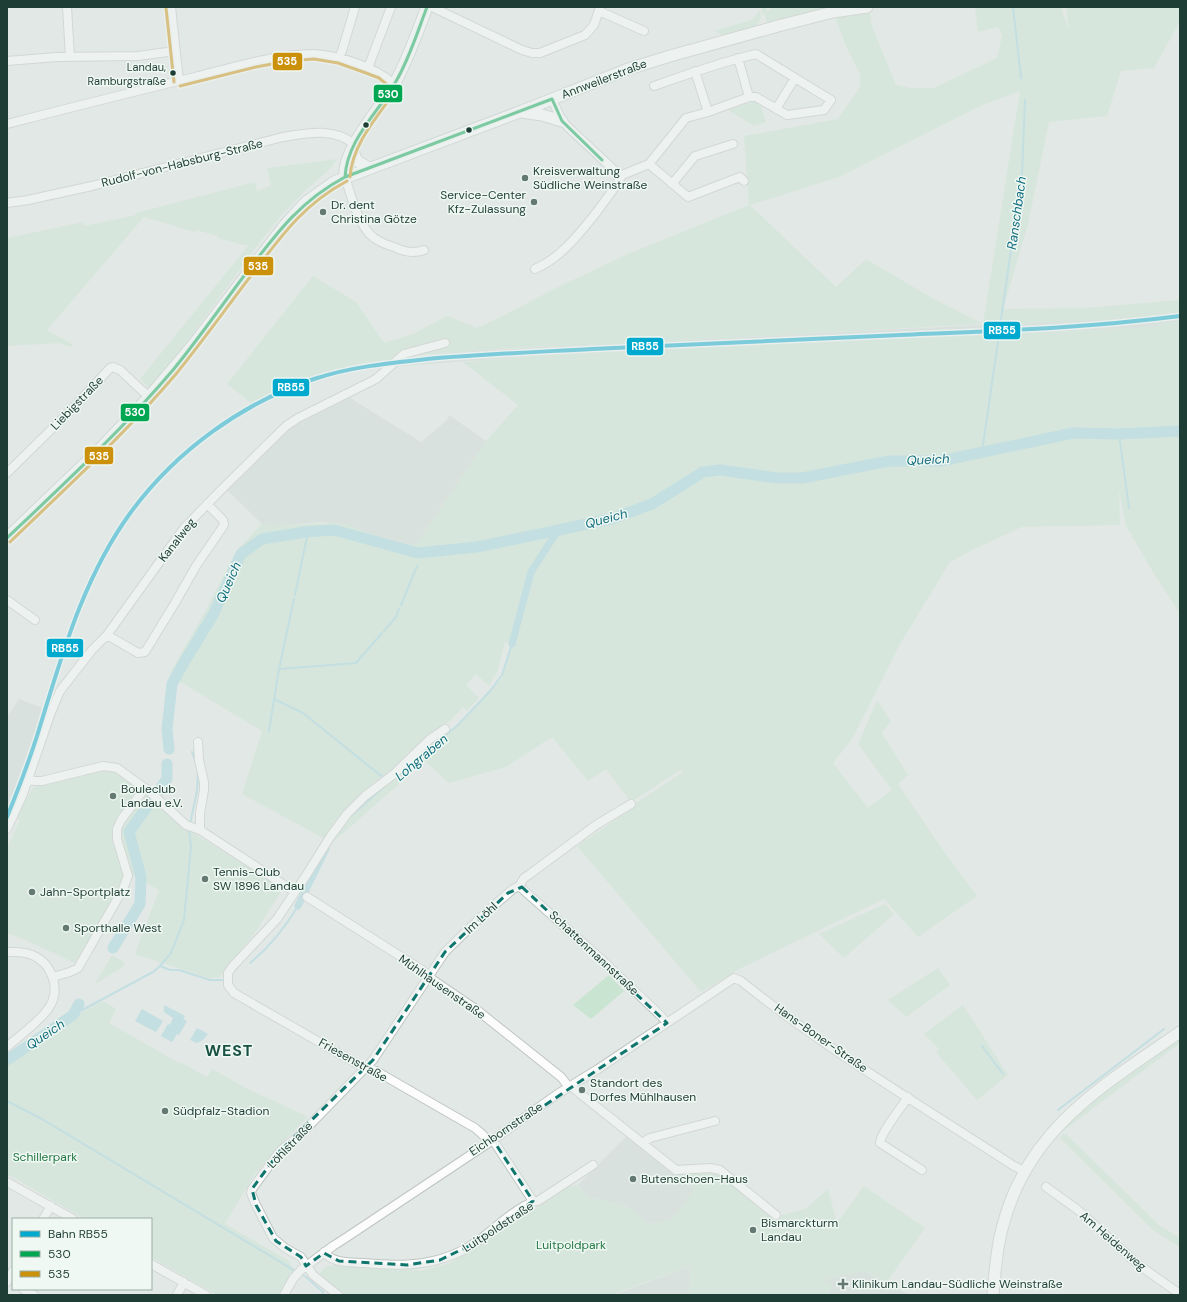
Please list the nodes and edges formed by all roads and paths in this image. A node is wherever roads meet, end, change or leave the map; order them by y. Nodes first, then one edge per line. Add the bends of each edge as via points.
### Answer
1 (68, 7) edge
2 (171, 7) edge
3 (355, 7) edge
4 (391, 7) edge
5 (427, 7) edge
6 (432, 7) edge
7 (867, 7) edge
8 (599, 9) edge
9 (644, 31) dead end
10 (175, 51) junction
11 (70, 57) junction
12 (339, 58) junction
13 (738, 58) junction
14 (7, 61) edge
15 (368, 68) junction
16 (695, 71) junction
17 (795, 78) junction
18 (180, 81) junction
19 (394, 84) junction
20 (654, 86) dead end
21 (749, 97) junction
22 (552, 99) junction
23 (776, 109) junction
24 (522, 112) junction
25 (708, 112) junction
26 (562, 121) junction
27 (7, 124) edge
28 (733, 144) dead end
29 (353, 147) junction
30 (649, 164) junction
31 (369, 168) junction
32 (622, 175) junction
33 (345, 177) junction
34 (744, 181) dead end
35 (672, 184) junction
36 (7, 203) edge
37 (424, 250) dead end
38 (535, 269) dead end
39 (445, 343) dead end
40 (148, 397) junction
41 (7, 473) edge
42 (207, 504) junction
43 (7, 538) edge
44 (7, 600) edge
45 (35, 620) dead end
46 (108, 635) junction
47 (445, 729) dead end
48 (198, 742) dead end
49 (29, 780) junction
50 (147, 790) junction
51 (631, 804) dead end
52 (7, 829) edge
53 (200, 830) junction
54 (519, 886) junction
55 (295, 892) junction
56 (307, 897) dead end
57 (7, 952) edge
58 (428, 976) junction
59 (53, 977) junction
60 (735, 978) joint
61 (667, 1023) junction
62 (1180, 1032) edge
63 (7, 1047) edge
64 (366, 1067) junction
65 (570, 1086) junction
66 (908, 1097) junction
67 (715, 1121) dead end
68 (491, 1141) junction
69 (642, 1143) junction
70 (593, 1165) dead end
71 (922, 1170) dead end
72 (1024, 1171) junction
73 (7, 1182) edge
74 (1046, 1187) dead end
75 (533, 1201) junction
76 (51, 1206) junction
77 (776, 1215) dead end
78 (44, 1218) edge
79 (71, 1218) edge
80 (324, 1252) junction
81 (152, 1265) edge
82 (301, 1270) junction
83 (184, 1282) junction
84 (25, 1290) edge
85 (285, 1293) edge
86 (1179, 1294) edge
87 (34, 1295) edge
88 (177, 1295) edge
89 (206, 1295) edge
90 (338, 1295) edge
91 (993, 1295) edge

1 - 11 street
2 - 10 street
3 - 12 street
4 - 15 street
5 - 19 street
6 - 8 street via 522,50 537,53 585,35 594,25
7 - 22 street, Annweilerstraße via 817,16 670,56 628,69
8 - 9 street
10 - 11 street via 138,56
10 - 18 street
11 - 14 street
12 - 15 street
12 - 18 street via 314,54 287,56
13 - 16 street
13 - 17 street via 756,54
13 - 21 street
15 - 19 street via 382,74
16 - 20 street
16 - 25 street
17 - 23 street
17 - 23 street via 831,100 824,110 787,115
18 - 27 street
19 - 29 street
21 - 23 street
21 - 25 street
22 - 24 street, Annweilerstraße
22 - 26 street
24 - 26 street
24 - 31 street, Annweilerstraße
25 - 30 street via 686,118
26 - 32 street
28 - 35 street via 695,156
29 - 31 street via 356,159
29 - 33 street via 346,163
29 - 36 street, Rudolf-von-Habsburg-Straße via 344,137 332,133 303,134 92,186
30 - 32 street
30 - 35 street
31 - 33 street, Annweilerstraße
32 - 38 street via 614,190 573,242 557,257
33 - 37 street via 358,214 371,235 380,242 403,251
33 - 40 street, Annweilerstraße via 316,194 288,222
34 - 35 street via 740,177 688,197
39 - 42 street, Kanalweg via 404,354 372,381 292,422
40 - 41 street, Liebigstraße via 120,370 110,368
40 - 43 street, Annweilerstraße via 94,454
42 - 46 street, Kanalweg via 184,528
42 - 46 street via 224,525 196,566 145,652 138,653
44 - 45 street
46 - 49 street, Kanalweg via 92,650 60,691
47 - 55 street via 430,739 394,774 362,798 340,822
48 - 53 street via 204,782
49 - 50 street via 42,781 108,766 121,770
49 - 52 street, Kanalweg
50 - 53 street via 182,822
50 - 59 street via 119,824 117,839 128,876 123,889 78,968
51 - 54 street, Im Löhl via 596,825 535,869
53 - 55 street
54 - 58 street, Im Löhl via 482,915 445,952
54 - 61 street, Schattenmannstraße via 616,973
55 - 64 street, Friesenstraße via 270,928 233,966 228,973 228,985 234,993 358,1065
56 - 58 street, Mühlhausenstraße
57 - 59 street via 26,953 37,957 46,965
58 - 64 street, Im Löhl
58 - 65 street, Mühlhausenstraße via 476,1010
59 - 63 street via 52,1004
60 - 61 street, Eichbornstraße
60 - 66 street, Hans-Boner-Straße via 821,1040
61 - 65 street, Eichbornstraße
62 - 72 street via 1075,1109 1036,1152
64 - 68 street, Friesenstraße via 475,1128
64 - 82 street, Löhlstraße via 280,1152 252,1189 256,1205 273,1238 301,1257
65 - 68 street, Eichbornstraße
65 - 69 street, Mühlhausenstraße
66 - 71 street via 884,1132 880,1143
66 - 72 street, Hans-Boner-Straße
67 - 69 street via 650,1138
68 - 75 street, Friesenstraße
68 - 80 street, Eichbornstraße
69 - 77 street, Mühlhausenstraße via 676,1170 720,1170
70 - 75 street, Luitpoldstraße via 538,1201
72 - 91 street via 1001,1230
73 - 76 street
74 - 86 street, Am Heidenweg via 1078,1210 1140,1266
75 - 80 street, Luitpoldstraße via 477,1242 433,1262 407,1265 369,1264 333,1260
76 - 78 street
76 - 79 street
80 - 82 street, Eichbornstraße
81 - 83 street
82 - 85 street, Eichbornstraße
82 - 90 street via 313,1275
83 - 88 street
83 - 89 street
84 - 87 street

